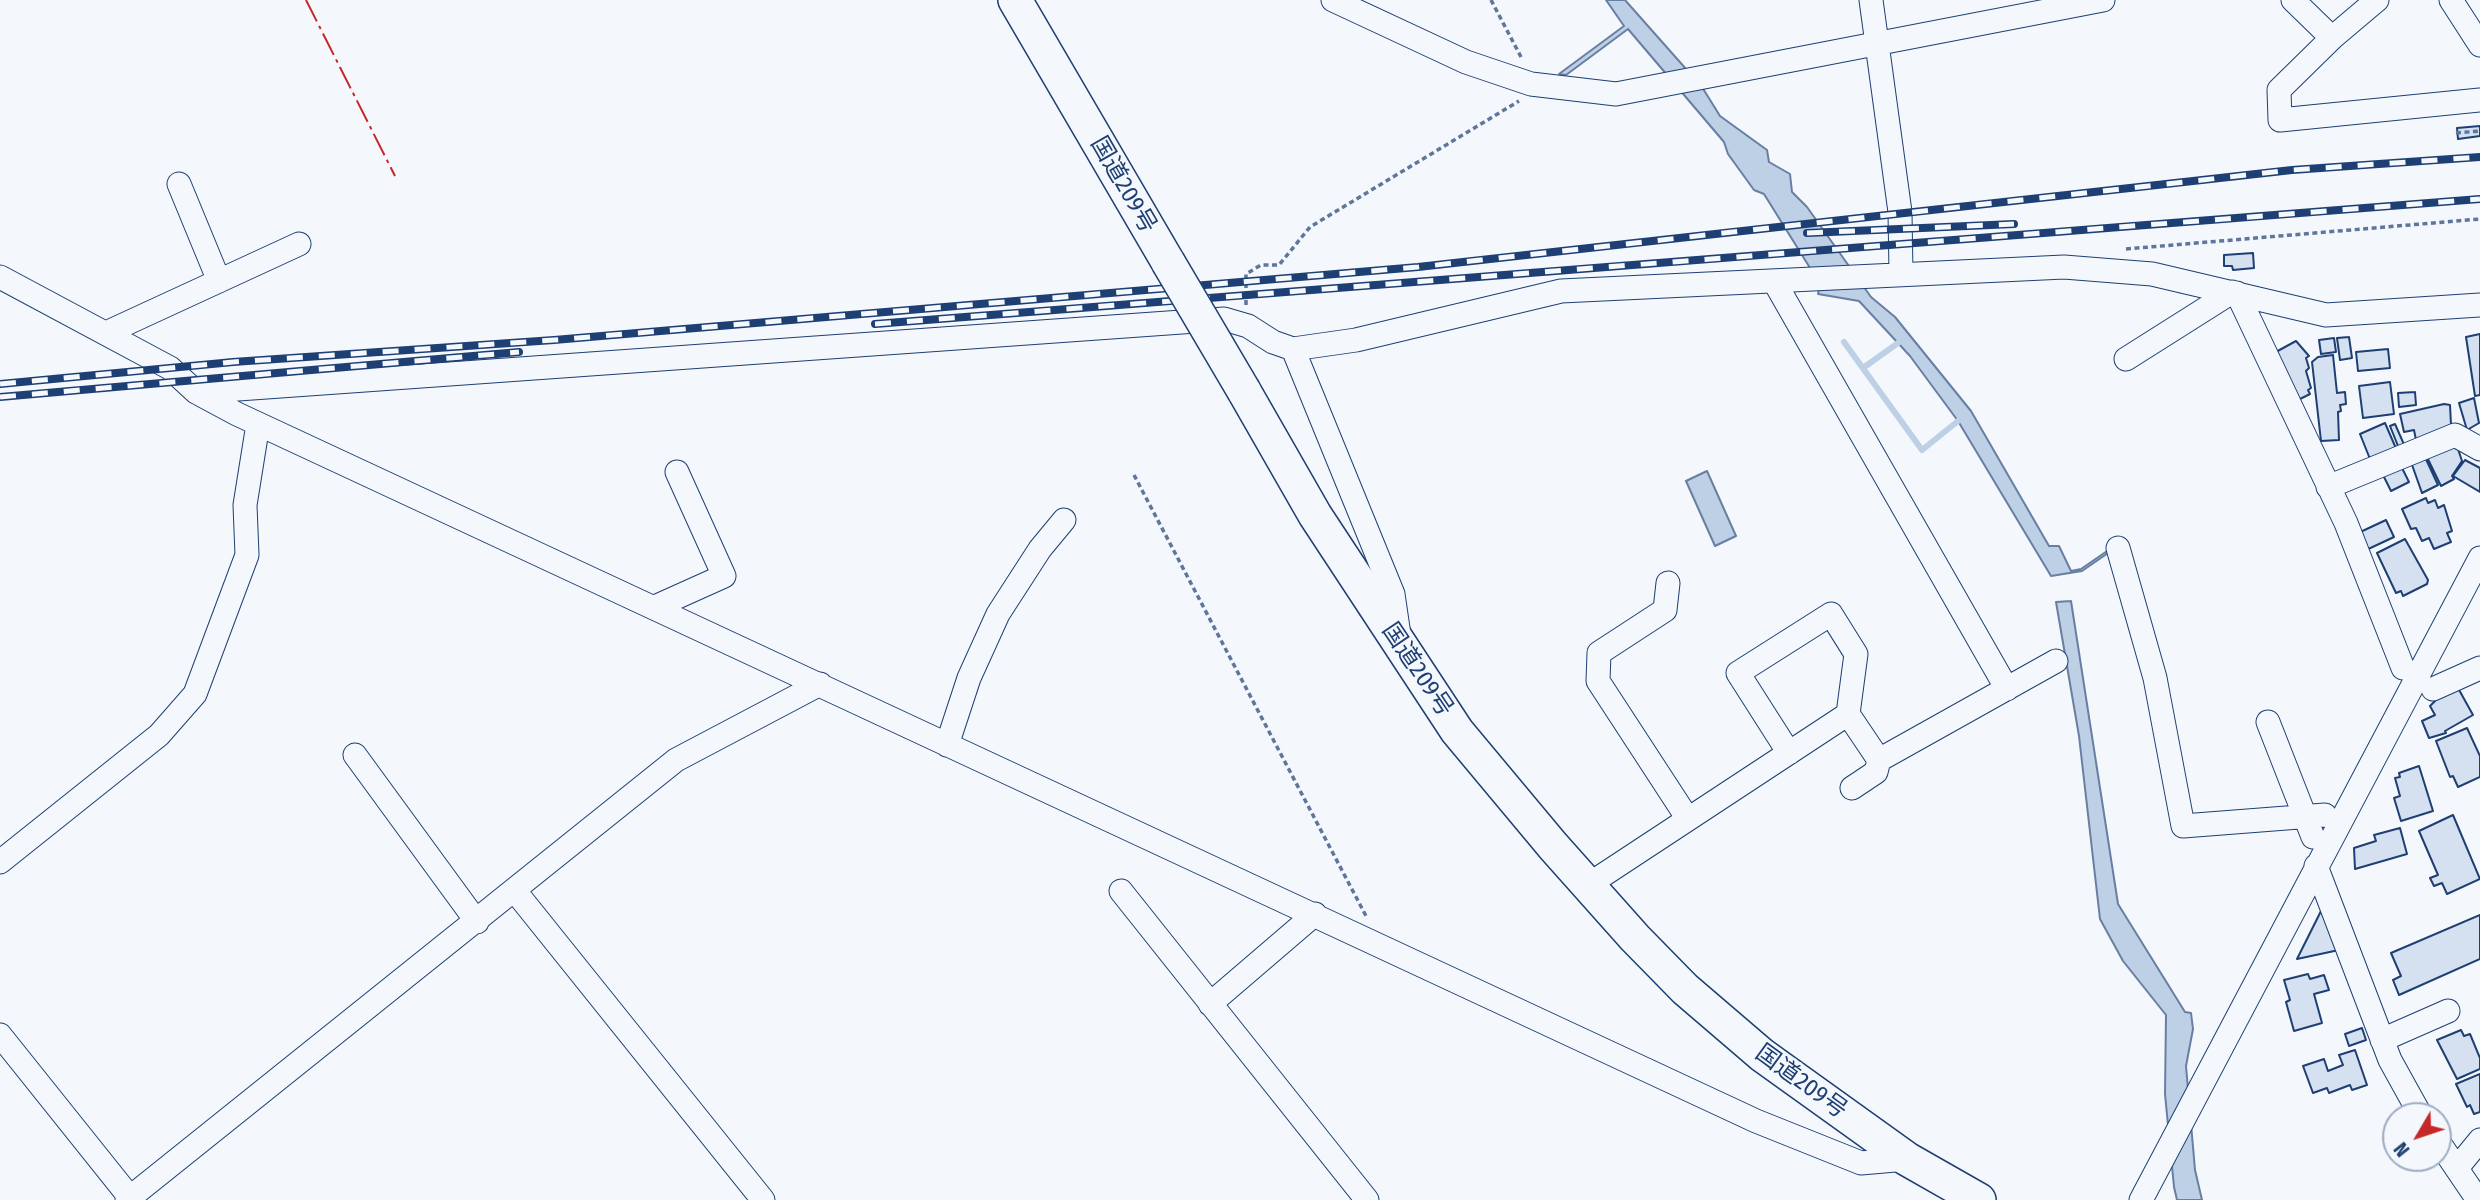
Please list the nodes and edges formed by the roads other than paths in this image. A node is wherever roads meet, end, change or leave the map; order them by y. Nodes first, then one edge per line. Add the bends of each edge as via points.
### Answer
1 (1015, 0) edge
2 (1333, 0) edge
3 (1871, 0) edge
4 (2103, 0) edge
5 (2293, 0) edge
6 (2377, 0) edge
7 (2451, 0) edge
8 (2332, 38) junction
9 (1877, 44) junction
10 (2480, 45) edge
11 (2480, 100) edge
12 (178, 184) dead end
13 (299, 244) dead end
14 (1901, 274) junction
15 (0, 277) edge
16 (219, 281) junction
17 (1774, 281) junction
18 (2234, 293) junction
19 (2480, 305) edge
20 (106, 333) junction
21 (1293, 349) junction
22 (2126, 359) dead end
23 (196, 392) junction
24 (258, 424) junction
25 (2480, 449) edge
26 (677, 472) dead end
27 (2328, 487) junction
28 (1064, 520) dead end
29 (2118, 548) dead end
30 (2480, 558) edge
31 (1668, 583) dead end
32 (655, 607) junction
33 (1400, 646) junction
34 (2056, 661) dead end
35 (2403, 668) dead end
36 (2480, 668) edge
37 (820, 684) junction
38 (2433, 688) dead end
39 (2007, 689) junction
40 (1848, 714) junction
41 (2268, 722) dead end
42 (947, 745) junction
43 (1789, 753) junction
44 (355, 755) dead end
45 (1879, 760) junction
46 (1852, 788) dead end
47 (1688, 819) junction
48 (0, 862) edge
49 (2316, 866) junction
50 (1588, 885) junction
51 (515, 891) junction
52 (1121, 891) dead end
53 (1315, 915) junction
54 (477, 922) junction
55 (1210, 1004) junction
56 (2448, 1011) dead end
57 (0, 1035) edge
58 (2382, 1040) junction
59 (2414, 1102) edge
60 (2480, 1140) edge
61 (1907, 1159) junction
62 (2452, 1161) edge
63 (2457, 1168) junction
64 (130, 1199) edge
65 (763, 1200) edge
66 (1367, 1200) edge
67 (1979, 1200) edge
68 (2141, 1200) edge
69 (2478, 1200) edge

1 - 33 highway, 国道209号, bridge via 1315,515
2 - 9 street via 1466,62 1531,84 1616,94
3 - 9 street
4 - 9 street
5 - 8 street
6 - 8 street
7 - 10 street
8 - 11 street via 2279,90 2280,120
9 - 14 street via 1900,212
12 - 16 street
13 - 16 street
14 - 17 street
14 - 18 street via 2064,267 2152,274
15 - 20 street
16 - 20 street
17 - 21 street via 1561,291 1356,340
17 - 39 street
18 - 19 street via 2326,315
18 - 22 street
18 - 27 street
20 - 23 street via 170,368
21 - 23 street via 1224,319
21 - 33 street via 1393,594
23 - 24 street
24 - 32 street
24 - 48 street via 245,505 247,555 195,694 159,735
25 - 27 street via 2455,435
26 - 32 street via 724,576
27 - 35 street
28 - 42 street via 998,614 969,678
29 - 41 street via 2155,678 2183,826 2314,823
30 - 49 street
31 - 47 street via 1665,610 1599,653 1598,681
32 - 37 street
33 - 50 highway, 国道209号 via 1457,731
34 - 39 street
36 - 38 street
37 - 42 street
37 - 51 street via 676,760
39 - 45 street
40 - 43 street
40 - 43 street via 1856,654 1832,614 1738,673
40 - 45 street
42 - 53 street
43 - 47 street
44 - 54 street
45 - 46 street via 1876,772
47 - 50 street
49 - 58 street
49 - 68 street
50 - 61 highway, 国道209号 via 1685,989 1762,1055
51 - 54 street
51 - 65 street
52 - 55 street
53 - 55 street
53 - 61 street via 1756,1121 1861,1163
54 - 64 street
55 - 66 street
56 - 58 street
57 - 64 street
58 - 59 street
60 - 63 street
61 - 67 highway, 国道209号
62 - 63 street
63 - 69 street

